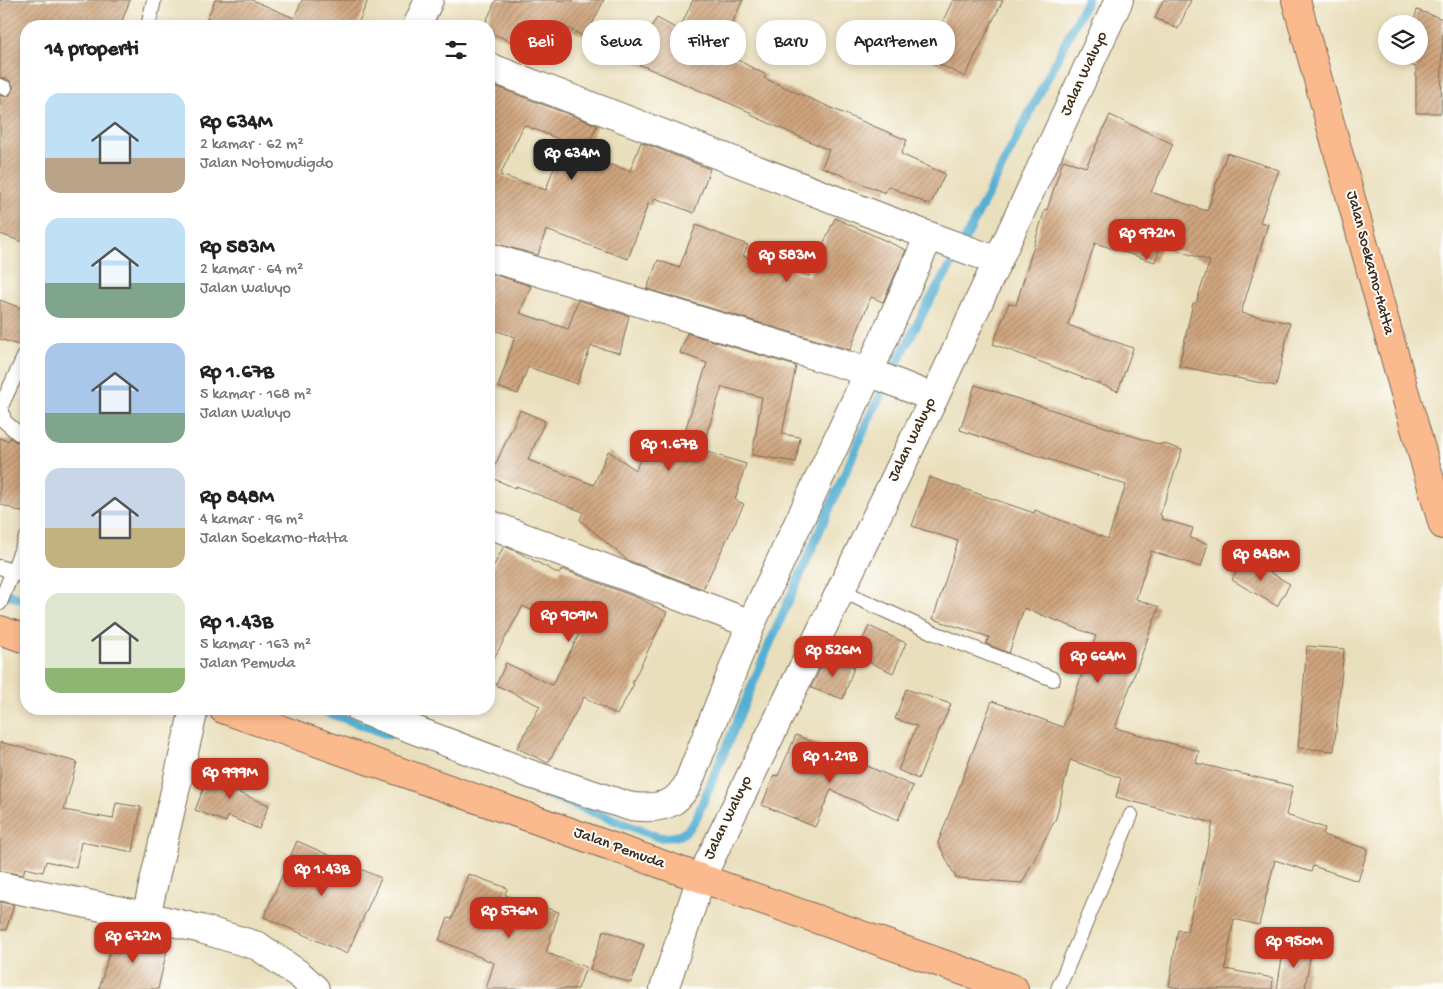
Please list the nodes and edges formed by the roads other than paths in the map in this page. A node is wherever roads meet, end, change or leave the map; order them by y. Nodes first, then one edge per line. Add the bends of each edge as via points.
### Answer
1 (154, 0) edge
2 (429, 0) edge
3 (1119, 0) edge
4 (1296, 0) edge
5 (149, 20) edge
6 (420, 20) edge
7 (495, 69) edge
8 (934, 238) junction
9 (989, 258) junction
10 (495, 259) edge
11 (20, 364) edge
12 (874, 375) junction
13 (925, 395) junction
14 (0, 406) edge
15 (20, 434) edge
16 (1443, 525) edge
17 (495, 526) edge
18 (20, 547) edge
19 (8, 572) edge
20 (20, 576) edge
21 (840, 590) junction
22 (0, 603) edge
23 (751, 624) junction
24 (0, 630) edge
25 (20, 637) edge
26 (1053, 679) dead end
27 (193, 715) edge
28 (241, 715) edge
29 (376, 715) edge
30 (1131, 815) dead end
31 (701, 878) junction
32 (0, 886) edge
33 (146, 916) junction
34 (315, 989) edge
35 (664, 989) edge
36 (1014, 989) edge
37 (1058, 989) edge

1 - 5 lane
2 - 6 street
3 - 9 street, Jalan Waluyo
4 - 16 highway, Jalan Soekarno-Hatta
7 - 8 street
8 - 9 street
8 - 12 street
9 - 13 street, Jalan Waluyo
10 - 12 street
11 - 14 lane
12 - 13 street
12 - 23 street
13 - 21 street, Jalan Waluyo
14 - 15 lane via 4,421
17 - 23 street
18 - 19 lane
19 - 20 lane
19 - 22 lane
21 - 26 lane via 932,632
21 - 31 street, Jalan Waluyo
23 - 29 street via 687,786 674,801 661,806 628,806 530,774
24 - 25 highway
27 - 33 street
28 - 31 highway, Jalan Pemuda
30 - 37 lane
31 - 35 street, Jalan Waluyo
31 - 36 highway, Jalan Pemuda
32 - 33 street
33 - 34 street via 258,946

